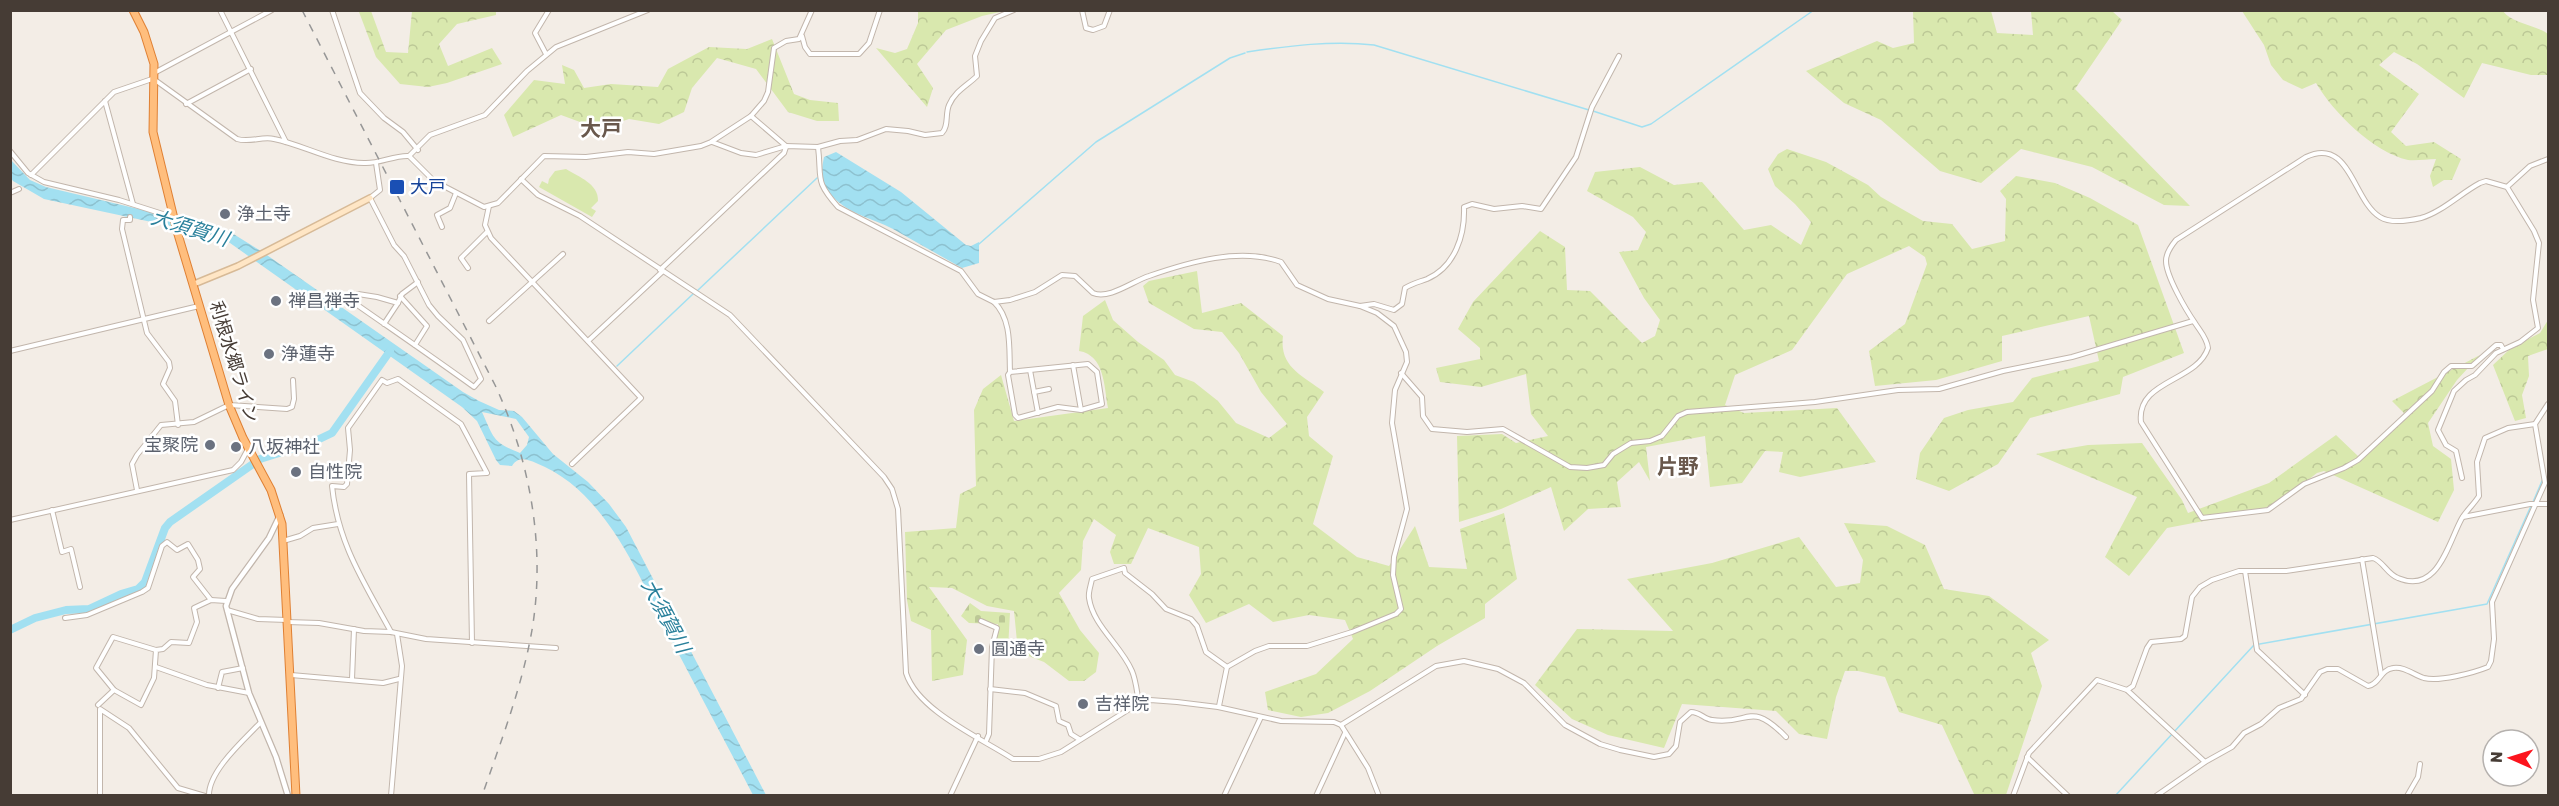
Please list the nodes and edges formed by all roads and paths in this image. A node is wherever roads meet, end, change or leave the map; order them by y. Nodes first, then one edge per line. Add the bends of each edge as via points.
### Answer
1 (133, 10) edge
2 (220, 10) edge
3 (272, 10) edge
4 (332, 10) edge
5 (549, 10) edge
6 (648, 10) edge
7 (813, 10) edge
8 (880, 10) edge
9 (1014, 10) edge
10 (1082, 10) edge
11 (1110, 10) edge
12 (231, 32) junction
13 (802, 35) junction
14 (546, 54) junction
15 (1619, 56) dead end
16 (251, 69) junction
17 (155, 77) junction
18 (105, 100) junction
19 (186, 104) junction
20 (751, 116) junction
21 (286, 142) junction
22 (711, 142) junction
23 (786, 146) junction
24 (818, 147) junction
25 (418, 150) junction
26 (10, 151) edge
27 (410, 156) junction
28 (2548, 159) edge
29 (376, 163) junction
30 (30, 176) junction
31 (521, 179) junction
32 (2506, 187) junction
33 (20, 189) dead end
34 (10, 193) edge
35 (456, 194) junction
36 (370, 198) junction
37 (133, 205) junction
38 (489, 206) junction
39 (173, 215) junction
40 (130, 217) dead end
41 (442, 227) dead end
42 (487, 232) junction
43 (563, 254) dead end
44 (468, 268) dead end
45 (661, 271) junction
46 (418, 282) junction
47 (532, 282) junction
48 (194, 284) junction
49 (400, 296) junction
50 (994, 302) junction
51 (398, 303) junction
52 (201, 306) junction
53 (1360, 306) junction
54 (144, 321) junction
55 (489, 321) dead end
56 (2193, 321) junction
57 (384, 324) junction
58 (588, 341) junction
59 (416, 345) junction
60 (2503, 349) junction
61 (10, 351) edge
62 (1073, 365) junction
63 (1030, 370) junction
64 (1010, 372) junction
65 (1401, 374) junction
66 (293, 380) dead end
67 (1049, 389) dead end
68 (1034, 392) junction
69 (2548, 404) edge
70 (229, 405) junction
71 (1081, 410) junction
72 (1038, 413) junction
73 (2535, 424) junction
74 (178, 425) junction
75 (249, 451) junction
76 (572, 464) dead end
77 (2462, 478) dead end
78 (137, 490) junction
79 (2534, 504) junction
80 (2548, 504) edge
81 (52, 510) junction
82 (280, 516) junction
83 (2462, 518) junction
84 (10, 520) edge
85 (338, 524) junction
86 (284, 541) junction
87 (2362, 559) junction
88 (2245, 571) junction
89 (80, 587) dead end
90 (212, 600) junction
91 (226, 601) junction
92 (227, 610) junction
93 (65, 618) dead end
94 (287, 621) junction
95 (981, 621) dead end
96 (354, 628) junction
97 (391, 632) junction
98 (397, 634) junction
99 (472, 643) junction
100 (556, 648) dead end
101 (156, 650) junction
102 (1227, 667) junction
103 (156, 668) junction
104 (243, 668) junction
105 (2381, 674) junction
106 (290, 675) junction
107 (352, 679) junction
108 (400, 679) junction
109 (218, 688) junction
110 (990, 689) junction
111 (114, 690) junction
112 (2127, 690) junction
113 (249, 693) junction
114 (2306, 695) junction
115 (1139, 703) junction
116 (98, 705) dead end
117 (1218, 707) junction
118 (1261, 717) junction
119 (261, 722) junction
120 (1341, 725) junction
121 (1345, 733) junction
122 (978, 736) junction
123 (1786, 737) dead end
124 (1079, 739) junction
125 (986, 741) junction
126 (2027, 757) junction
127 (2205, 762) junction
128 (2420, 764) dead end
129 (100, 795) edge
130 (204, 795) edge
131 (288, 795) edge
132 (296, 795) edge
133 (391, 795) edge
134 (950, 795) edge
135 (1224, 795) edge
136 (1316, 795) edge
137 (1379, 795) edge
138 (2013, 795) edge
139 (2068, 795) edge
140 (2156, 795) edge
141 (2407, 795) edge

1 - 17 highway, 利根水郷ライン via 147,40
2 - 12 street
3 - 12 street
4 - 25 street via 360,93
5 - 14 street via 535,33
6 - 14 street via 579,36
7 - 13 street
8 - 13 street via 869,43 859,54 810,54
9 - 24 street via 995,18 981,41 975,56 977,76 953,96 942,133 924,135 886,129
10 - 11 street via 1086,28 1093,30 1104,26
12 - 16 street
12 - 17 street
13 - 20 street via 797,41 786,41 774,48 766,98
14 - 25 street via 485,115 430,135
15 - 53 street via 1592,107 1576,157 1541,209 1494,209 1472,204 1464,207 1462,234 1440,270 1405,288 1402,304 1394,310 1374,304
16 - 19 street
16 - 21 street
17 - 18 street via 122,88
17 - 19 street
17 - 39 highway, 利根水郷ライン via 153,132
18 - 30 street
18 - 37 street
19 - 21 street via 237,139
20 - 22 street
20 - 23 street
21 - 29 street via 343,160
22 - 23 street via 756,155
22 - 31 street via 654,154 544,156
23 - 24 street
23 - 45 street via 784,153
24 - 50 street via 819,179 838,207 961,271 978,294
25 - 27 street
26 - 30 street
27 - 29 street
27 - 35 street via 428,177
28 - 32 street via 2530,166
29 - 36 street via 380,190
30 - 37 street
31 - 38 street via 498,203
31 - 45 street via 538,195 580,216
32 - 56 street via 2486,181 2426,216 2388,221 2374,212 2340,160 2328,153 2313,153 2173,244 2167,268
32 - 60 street via 2539,243 2533,300 2538,327 2520,342
33 - 34 street
35 - 38 street
35 - 41 street via 450,207 437,215
36 - 46 street
36 - 48 main road via 250,260
37 - 39 street
38 - 42 street
39 - 48 highway, 利根水郷ライン
40 - 54 street via 123,220 122,229
42 - 44 street via 461,258
42 - 47 street
43 - 47 street
45 - 58 street
45 - 122 street via 730,315 888,483 898,509 904,661 908,677 916,691 942,716
46 - 49 street
46 - 59 street via 438,316 463,340 481,379 474,387
47 - 55 street
47 - 58 street
48 - 52 highway, 利根水郷ライン
49 - 51 street
49 - 59 street via 427,326
50 - 53 street via 1035,292 1062,275 1075,276 1093,293 1105,294 1174,267 1246,255 1281,262 1297,285 1328,299
50 - 64 street via 1008,327
51 - 57 street
51 - 57 street via 358,294 353,302
52 - 54 street
52 - 70 highway, 利根水郷ライン
53 - 65 street via 1394,326 1406,352 1407,362
54 - 61 street
54 - 74 street via 148,336 169,362 163,384 175,401
56 - 60 street via 2207,340 2207,351 2191,368 2147,397 2140,417 2143,428 2202,518 2268,510 2304,484 2344,468 2358,460 2432,391 2451,366 2472,366 2496,345
56 - 65 street via 2072,357 1939,389 1687,412 1678,416 1662,436 1631,443 1604,465 1587,468 1570,467 1503,429 1432,429 1423,416 1422,397
57 - 59 street
58 - 76 street via 642,398
60 - 77 street via 2454,391 2438,425 2439,436 2456,451
62 - 63 street
62 - 71 street
62 - 71 street via 1088,364 1097,372 1102,399 1102,404
63 - 64 street
63 - 68 street
64 - 72 street via 1015,416
65 - 102 street via 1395,390 1392,423 1407,510 1394,557 1393,575 1401,609 1352,632 1307,646 1269,646
66 - 70 street via 292,407
67 - 68 street
68 - 72 street
69 - 73 street
70 - 74 street via 194,422
70 - 75 highway, 利根水郷ライン
71 - 72 street via 1058,407
73 - 79 street via 2545,481
73 - 83 street via 2508,428 2485,438 2477,462 2479,496
74 - 78 street via 161,425 137,454 132,464
75 - 78 street via 233,470
75 - 82 highway, 利根水郷ライン via 272,490
78 - 81 street
79 - 80 street
79 - 83 street
79 - 105 street via 2492,602 2494,639 2488,667 2431,679 2398,668
81 - 84 street
81 - 89 street via 62,552 72,549
82 - 86 highway, 利根水郷ライン
82 - 91 street
83 - 87 street via 2440,565 2424,578 2401,579 2389,573 2376,558
85 - 86 street via 313,528
85 - 97 street via 352,562
85 - 99 street via 332,486 346,484 348,428 382,380 400,380 461,424 487,473 469,474
86 - 94 highway, 利根水郷ライン
87 - 88 street via 2286,571
87 - 105 street
88 - 112 street via 2200,587 2192,597 2185,636 2151,642 2133,686
88 - 114 street via 2259,652
90 - 91 street
90 - 93 street via 193,577 200,569 188,544 177,550 167,542 162,546 148,588 87,615
90 - 101 street via 194,608 197,622 189,643 171,642
91 - 92 street
92 - 94 street via 258,619
92 - 104 street
94 - 96 street
94 - 106 highway, 利根水郷ライン
95 - 110 street via 997,628
96 - 97 street
96 - 107 street
97 - 98 street
98 - 99 street
98 - 108 street
99 - 100 street
101 - 103 street
101 - 111 street via 114,637 96,668
102 - 115 street via 1206,652 1191,619 1166,609 1124,568 1092,579 1092,606 1105,633 1119,646 1133,672
102 - 117 street
103 - 109 street
103 - 111 street via 141,705
104 - 109 street via 222,672
104 - 113 street
105 - 114 street via 2377,682 2368,686 2338,669 2327,669 2318,675
106 - 107 street
106 - 132 highway, 利根水郷ライン
107 - 108 street via 383,683
108 - 133 street
109 - 113 street
110 - 124 street via 1025,693 1056,706 1059,721 1068,725 1071,734
110 - 125 street
111 - 116 street
112 - 126 street via 2097,680
112 - 127 street
113 - 119 street
114 - 127 street via 2278,708 2232,747
115 - 117 street via 1150,700
115 - 124 street
117 - 118 street
118 - 120 street via 1290,722 1329,720
118 - 135 street
119 - 130 street via 229,754
119 - 131 street
120 - 121 street
120 - 123 street via 1436,666 1464,662 1498,669 1524,683 1565,724 1600,744 1620,750 1654,757 1669,754 1676,746 1680,722 1691,712 1714,720 1759,717 1770,721
121 - 136 street
121 - 137 street via 1368,768
122 - 125 street
122 - 134 street
124 - 125 street via 1051,756 1024,760 1013,759
126 - 138 street
126 - 139 street
127 - 140 street
128 - 141 street via 2418,777
129 - 130 street via 100,709 129,728 178,788

